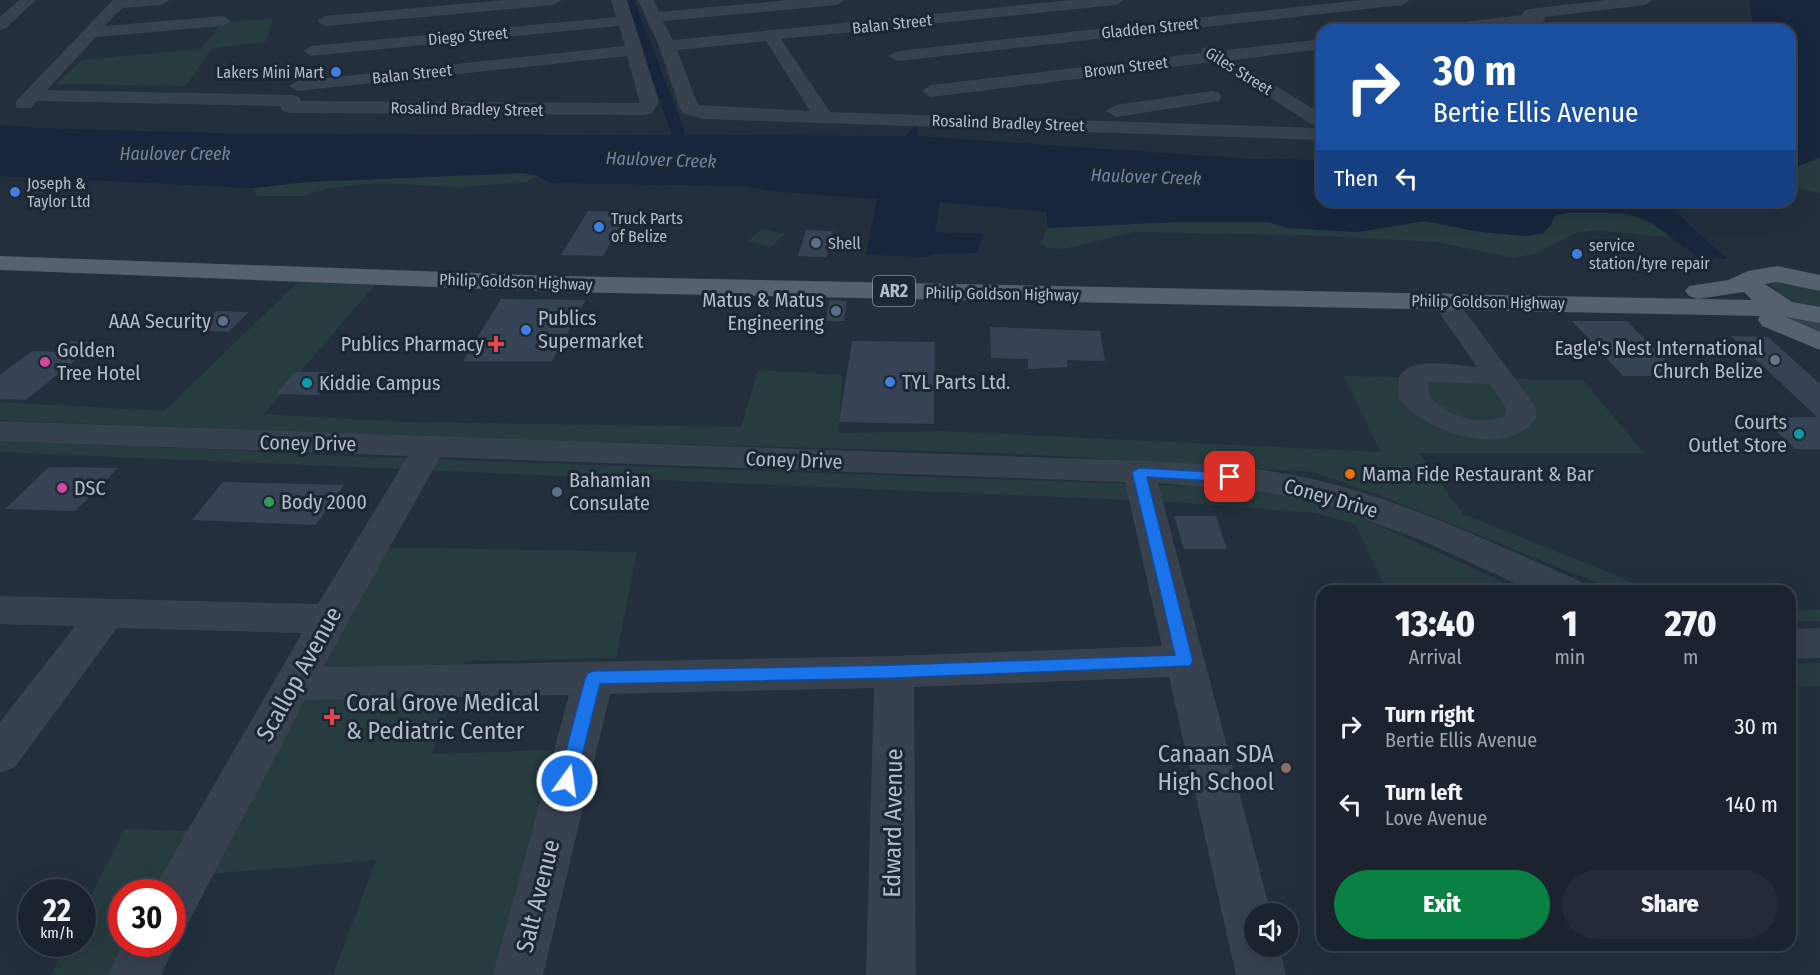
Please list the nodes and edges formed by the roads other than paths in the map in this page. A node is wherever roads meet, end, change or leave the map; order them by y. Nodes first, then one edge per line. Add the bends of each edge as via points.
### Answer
1 (28, 0) edge
2 (162, 0) edge
3 (332, 0) edge
4 (554, 0) edge
5 (619, 0) edge
6 (646, 0) edge
7 (837, 0) edge
8 (846, 0) edge
9 (1116, 0) edge
10 (1290, 0) edge
11 (1402, 0) edge
12 (1645, 0) edge
13 (120, 2) edge
14 (1136, 6) edge
15 (1510, 7) dead end
16 (1311, 10) junction
17 (1533, 16) junction
18 (654, 17) junction
19 (325, 21) junction
20 (626, 21) junction
21 (1339, 24) edge
22 (1479, 24) edge
23 (1552, 24) edge
24 (0, 26) edge
25 (1166, 26) junction
26 (869, 27) junction
27 (93, 32) junction
28 (771, 36) junction
29 (202, 39) dead end
30 (1316, 45) edge
31 (667, 46) junction
32 (1301, 46) junction
33 (634, 50) junction
34 (310, 51) junction
35 (1316, 55) edge
36 (898, 56) junction
37 (1217, 56) junction
38 (534, 61) junction
39 (1011, 62) dead end
40 (1034, 79) junction
41 (923, 82) junction
42 (535, 83) dead end
43 (33, 95) junction
44 (1212, 97) dead end
45 (291, 103) junction
46 (19, 110) dead end
47 (824, 117) junction
48 (1316, 119) edge
49 (955, 122) junction
50 (1056, 124) junction
51 (1316, 134) edge
52 (0, 252) edge
53 (0, 263) edge
54 (1757, 276) junction
55 (1816, 281) edge
56 (1444, 301) junction
57 (1719, 307) junction
58 (1802, 311) edge
59 (1820, 340) edge
60 (1498, 376) dead end
61 (0, 431) edge
62 (430, 446) junction
63 (1139, 472) junction
64 (1554, 585) edge
65 (0, 610) edge
66 (106, 614) junction
67 (329, 619) junction
68 (1820, 643) edge
69 (1796, 644) edge
70 (1185, 661) junction
71 (894, 672) junction
72 (594, 678) junction
73 (293, 684) junction
74 (0, 754) edge
75 (186, 879) edge
76 (1244, 905) edge
77 (143, 957) edge
78 (1257, 957) edge
79 (133, 975) edge
80 (518, 975) edge
81 (891, 975) edge
82 (1261, 975) edge

1 - 24 street
2 - 13 street
3 - 19 street
4 - 19 street
5 - 20 street
6 - 18 street
7 - 18 street
8 - 26 street
9 - 26 street, Balan Street
10 - 16 street
11 - 16 street, Gladden Street
12 - 17 street
13 - 27 street
14 - 25 street, Giles Street
15 - 17 street
16 - 21 street
16 - 25 street, Gladden Street
17 - 22 street
17 - 23 street
18 - 31 street
19 - 34 street
20 - 33 street
20 - 34 street, Diego Street
25 - 36 street, Gladden Street
25 - 37 street, Giles Street
26 - 28 street, Balan Street
26 - 36 street
27 - 29 street via 218,22
27 - 43 street
28 - 31 street, Balan Street
28 - 47 street
30 - 32 street, Brown Street
31 - 47 street, Rosalind Bradley Street via 690,109
32 - 35 street
32 - 37 street, Brown Street
33 - 38 street, Balan Street
33 - 45 street, Rosalind Bradley Street via 650,102 645,109
34 - 45 street
36 - 41 street
37 - 40 street, Brown Street
37 - 48 street, Giles Street
38 - 42 street
38 - 45 street, Balan Street
39 - 40 street
40 - 41 street, Brown Street
41 - 49 street
43 - 45 street, Rosalind Bradley Street
43 - 46 street
44 - 50 street via 1070,118
47 - 49 street, Rosalind Bradley Street
49 - 50 street, Rosalind Bradley Street
50 - 51 street, Rosalind Bradley Street
52 - 54 main road, Philip Goldson Highway / AR2 via 568,273 1116,286 1699,291 1732,287
53 - 56 main road, Philip Goldson Highway / AR2 via 560,284
54 - 55 main road via 1777,274
54 - 58 main road via 1752,285 1756,291
56 - 57 main road, Philip Goldson Highway / AR2
56 - 60 street
57 - 58 main road, Philip Goldson Highway / AR2
57 - 59 main road via 1771,320
58 - 59 street
61 - 62 street, Coney Drive
62 - 63 street, Coney Drive
62 - 67 street, Scallop Avenue
63 - 64 street, Coney Drive via 1249,479 1340,497
63 - 70 street
65 - 66 street
66 - 67 street
66 - 74 street
67 - 73 street, Scallop Avenue
68 - 69 street
70 - 71 street
70 - 76 street
71 - 72 street
71 - 81 street, Edward Avenue
72 - 73 street
72 - 80 street, Salt Avenue
73 - 75 street, Scallop Avenue
77 - 79 street
78 - 82 street

